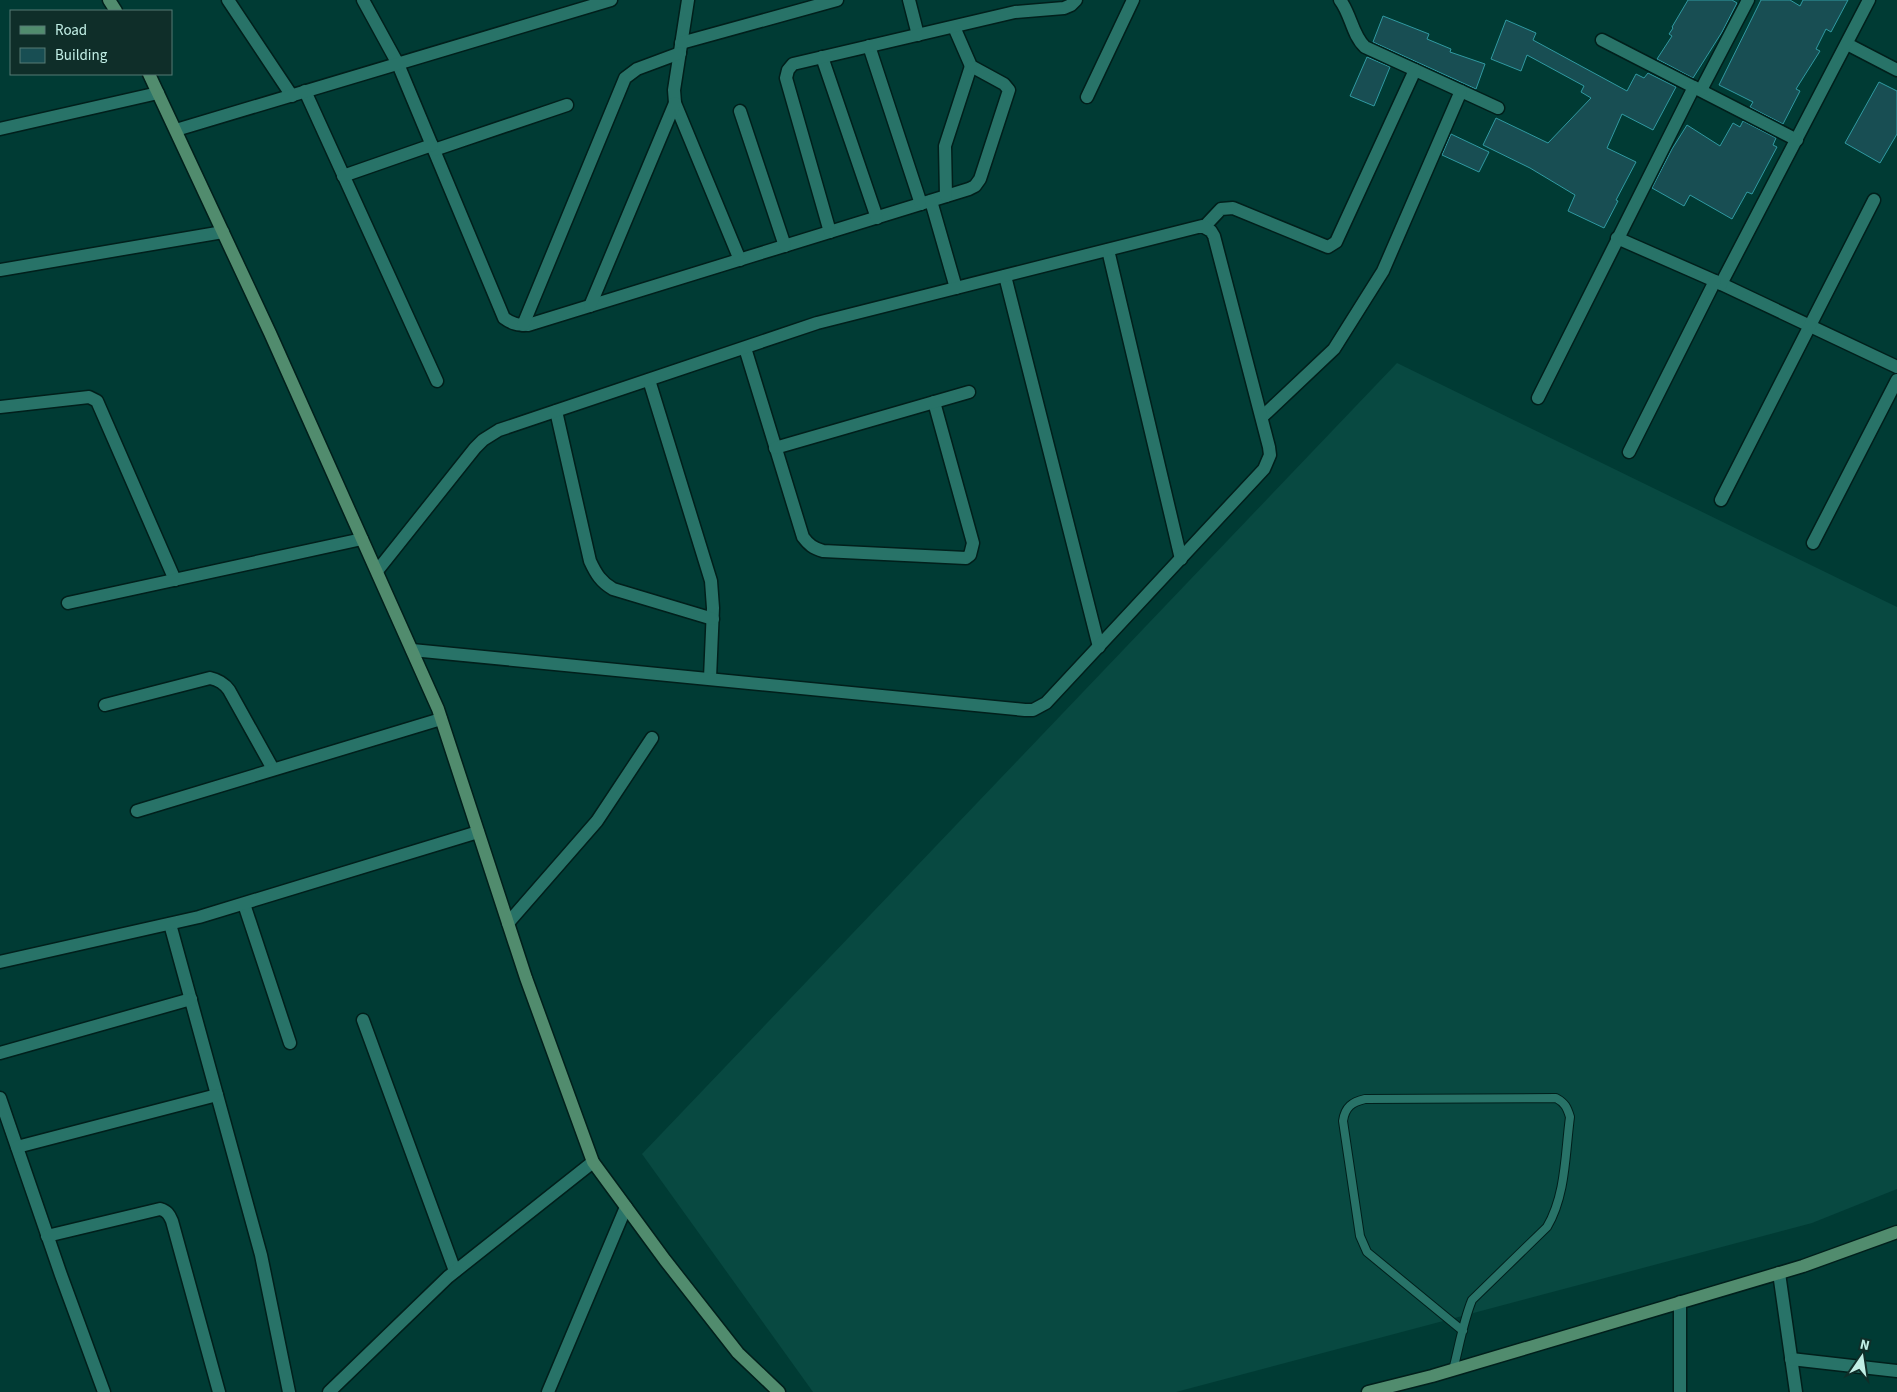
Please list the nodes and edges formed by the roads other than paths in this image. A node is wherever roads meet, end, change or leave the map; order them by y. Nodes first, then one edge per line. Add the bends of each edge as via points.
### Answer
1 (228, 0) edge
2 (363, 0) edge
3 (610, 0) edge
4 (688, 0) edge
5 (837, 0) edge
6 (910, 0) edge
7 (1076, 0) edge
8 (1133, 0) edge
9 (1340, 0) edge
10 (1748, 0) edge
11 (1869, 0) edge
12 (954, 27) junction
13 (918, 35) junction
14 (1602, 40) dead end
15 (1847, 44) junction
16 (869, 46) junction
17 (681, 48) junction
18 (822, 57) junction
19 (398, 64) junction
20 (971, 66) junction
21 (1415, 70) junction
22 (1897, 70) edge
23 (149, 75) edge
24 (1697, 89) junction
25 (305, 91) junction
26 (1461, 91) junction
27 (158, 93) junction
28 (292, 96) junction
29 (1087, 98) dead end
30 (675, 103) junction
31 (567, 105) dead end
32 (1498, 108) dead end
33 (740, 111) dead end
34 (0, 129) edge
35 (176, 130) junction
36 (1797, 140) junction
37 (433, 148) junction
38 (343, 176) junction
39 (946, 196) junction
40 (1874, 200) dead end
41 (926, 202) junction
42 (877, 218) junction
43 (1205, 226) junction
44 (223, 232) junction
45 (830, 232) junction
46 (1617, 238) junction
47 (785, 246) junction
48 (1108, 250) junction
49 (740, 260) junction
50 (0, 270) edge
51 (1005, 276) junction
52 (1718, 282) junction
53 (956, 288) junction
54 (590, 306) junction
55 (524, 325) junction
56 (1811, 326) junction
57 (745, 348) junction
58 (1897, 367) edge
59 (649, 380) junction
60 (1897, 380) edge
61 (437, 381) dead end
62 (969, 392) dead end
63 (1538, 398) dead end
64 (934, 402) junction
65 (0, 407) edge
66 (556, 411) junction
67 (1262, 417) junction
68 (776, 448) junction
69 (1629, 452) dead end
70 (1721, 500) dead end
71 (362, 539) junction
72 (1813, 543) dead end
73 (1181, 558) junction
74 (377, 571) junction
75 (175, 580) junction
76 (68, 603) dead end
77 (713, 619) junction
78 (1099, 646) junction
79 (412, 650) junction
80 (710, 678) junction
81 (105, 705) dead end
82 (442, 719) junction
83 (652, 738) dead end
84 (273, 770) junction
85 (137, 811) dead end
86 (478, 832) junction
87 (244, 904) junction
88 (508, 923) junction
89 (170, 924) junction
90 (0, 962) edge
91 (191, 999) junction
92 (363, 1020) dead end
93 (290, 1043) dead end
94 (0, 1053) edge
95 (217, 1095) junction
96 (0, 1098) edge
97 (17, 1148) junction
98 (594, 1162) junction
99 (626, 1207) junction
100 (1897, 1232) edge
101 (47, 1236) junction
102 (455, 1271) junction
103 (1779, 1273) junction
104 (1680, 1302) junction
105 (1463, 1332) junction
106 (1791, 1359) junction
107 (1453, 1370) junction
108 (1897, 1371) edge
109 (343, 1379) junction
110 (776, 1391) edge
111 (104, 1392) edge
112 (219, 1392) edge
113 (289, 1392) edge
114 (329, 1392) edge
115 (340, 1392) edge
116 (548, 1392) edge
117 (1368, 1392) edge
118 (1680, 1392) edge
119 (1796, 1392) edge

1 - 28 street
2 - 19 street
3 - 19 street
4 - 17 street
5 - 17 street
6 - 13 street
7 - 12 street via 1064,8 1025,10
8 - 29 street
9 - 21 street via 1364,47
10 - 24 street
11 - 15 street
12 - 13 street
12 - 20 street
13 - 16 street
14 - 24 street
15 - 22 street
15 - 36 street
16 - 18 street
16 - 41 street
17 - 30 street
17 - 55 street via 625,78
18 - 42 street
18 - 45 street via 793,64 786,78
19 - 25 street
19 - 37 street
20 - 39 street via 945,146
20 - 39 street via 1007,86 1009,94 980,179 969,189
21 - 26 street
21 - 43 street via 1332,246 1233,208 1221,210
23 - 27 street
24 - 36 street
24 - 46 street
25 - 28 street
25 - 38 street
26 - 32 street
26 - 67 street via 1383,271 1343,337
27 - 34 street
27 - 35 street
28 - 35 street
30 - 49 street
30 - 54 street
31 - 37 street
33 - 47 street
35 - 44 street
36 - 52 street
37 - 38 street
37 - 55 street via 504,318
38 - 61 street
39 - 41 street
40 - 56 street
41 - 42 street
41 - 53 street
42 - 45 street
43 - 48 street
43 - 67 street via 1214,236
44 - 50 street
44 - 71 street
45 - 47 street
46 - 52 street
46 - 63 street
47 - 49 street
48 - 51 street
48 - 73 street
49 - 54 street
51 - 53 street
51 - 78 street
52 - 56 street
52 - 69 street
53 - 57 street via 818,323
54 - 55 street
56 - 58 street
56 - 70 street
57 - 59 street
57 - 68 street
59 - 66 street
59 - 77 street via 710,581
60 - 72 street
62 - 64 street
64 - 68 street
64 - 68 street via 973,543 966,558 823,551 808,545
65 - 75 street via 88,397 97,401
66 - 74 street via 499,430 483,440
66 - 77 street via 590,561 603,583 613,589
67 - 73 street via 1270,447 1268,463
71 - 74 street
71 - 75 street
73 - 78 street
74 - 79 street
75 - 76 street
77 - 80 street
78 - 80 street via 1046,703 1033,710
79 - 80 street
79 - 82 street
81 - 84 street via 216,679 229,690
82 - 84 street
82 - 86 street
83 - 88 street via 597,821
84 - 85 street
86 - 87 street
86 - 88 street
87 - 89 street
87 - 93 street
88 - 98 street
89 - 90 street
89 - 91 street
91 - 94 street
91 - 95 street
92 - 102 street
95 - 97 street
95 - 113 street via 261,1255
96 - 97 street
97 - 101 street
98 - 99 street
98 - 102 street
99 - 110 street via 738,1353
99 - 116 street
100 - 103 street
101 - 111 street
101 - 112 street via 160,1209 170,1215
102 - 109 street
103 - 104 street
103 - 106 street
104 - 107 street
104 - 118 street
105 - 105 lane via 1472,1300 1547,1227 1555,1214 1560,1199 1570,1117 1567,1107 1556,1098 1354,1101 1344,1113 1343,1120 1363,1245 1367,1252
105 - 107 lane
106 - 108 street
106 - 119 street
107 - 117 street
109 - 114 street
109 - 115 street

